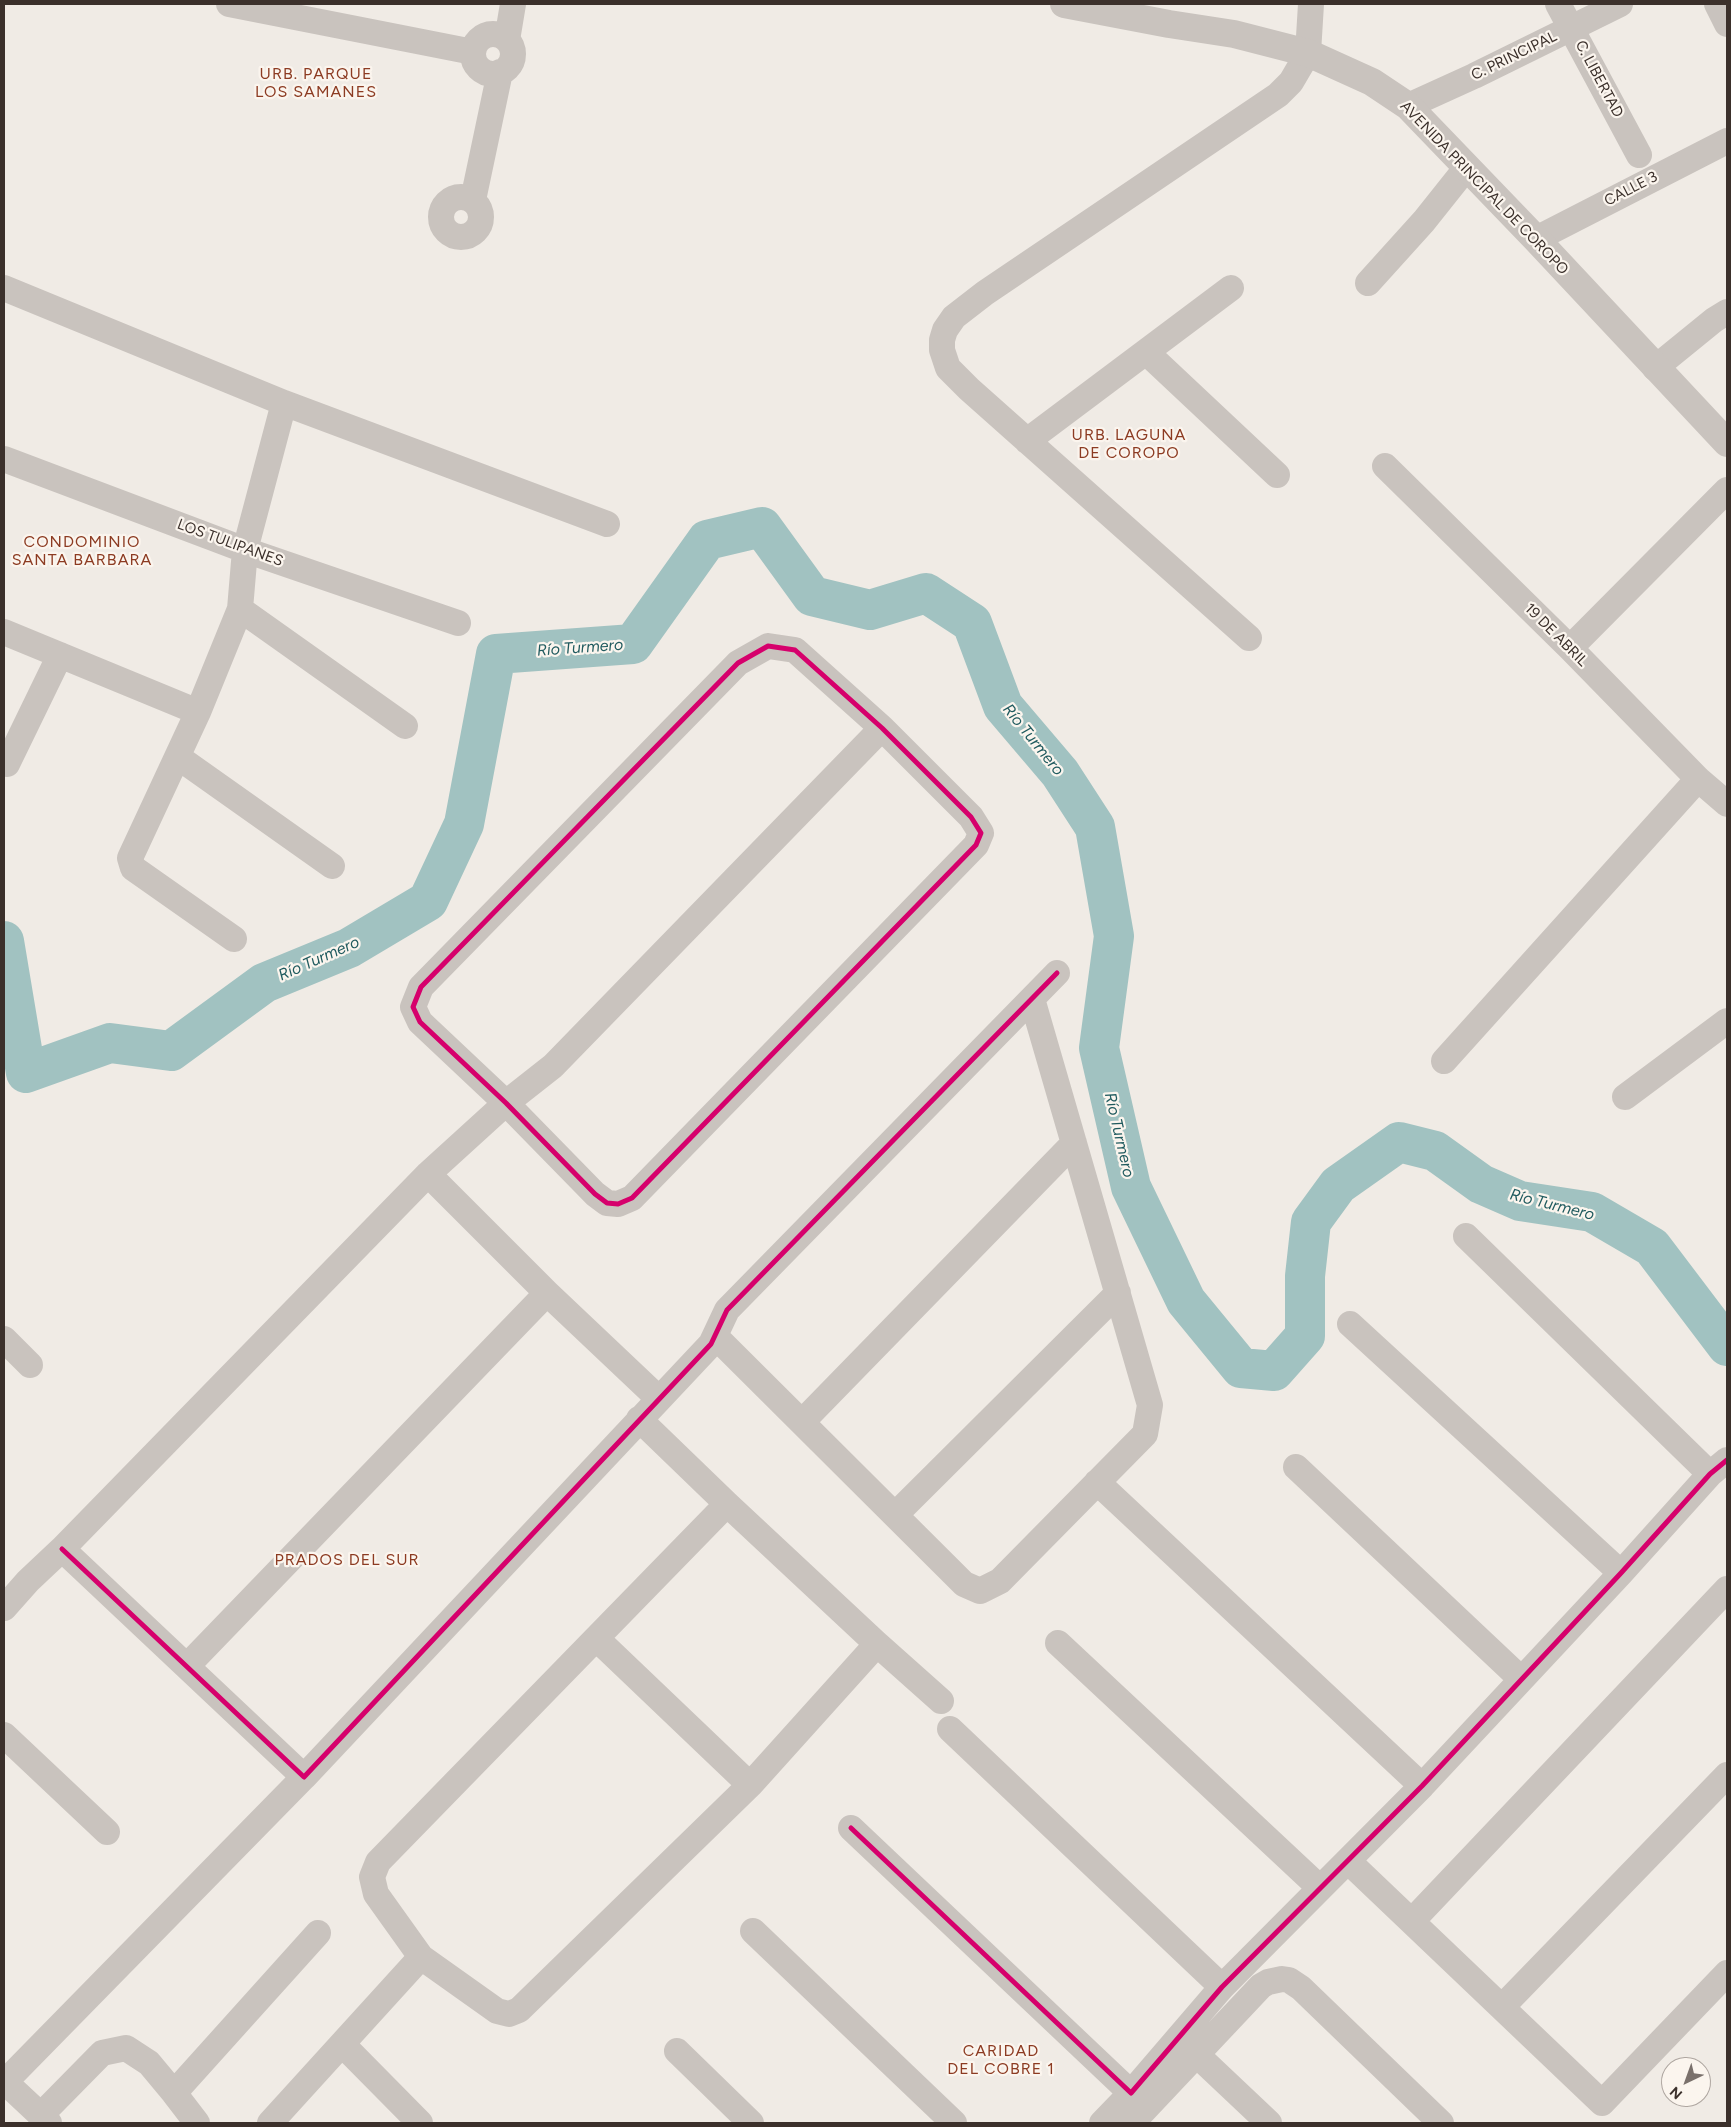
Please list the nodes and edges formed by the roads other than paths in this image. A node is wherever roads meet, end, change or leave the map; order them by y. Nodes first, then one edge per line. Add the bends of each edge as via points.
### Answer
1 (229, 4) edge
2 (498, 4) edge
3 (513, 4) edge
4 (1064, 4) edge
5 (1311, 4) edge
6 (1558, 4) edge
7 (1620, 4) edge
8 (1717, 4) edge
9 (1727, 24) edge
10 (1572, 28) junction
11 (500, 37) junction
12 (1308, 53) junction
13 (485, 65) junction
14 (1408, 106) junction
15 (1727, 140) edge
16 (1639, 155) dead end
17 (1468, 167) junction
18 (466, 198) dead end
19 (1536, 239) junction
20 (1368, 283) dead end
21 (4, 288) edge
22 (1231, 288) dead end
23 (1727, 312) edge
24 (1146, 352) junction
25 (1655, 368) junction
26 (284, 402) junction
27 (1027, 441) junction
28 (1727, 443) edge
29 (4, 459) edge
30 (1385, 466) dead end
31 (1277, 476) dead end
32 (1727, 490) edge
33 (607, 524) dead end
34 (245, 550) junction
35 (240, 609) junction
36 (458, 623) dead end
37 (4, 632) edge
38 (1249, 638) dead end
39 (1570, 648) junction
40 (60, 654) junction
41 (198, 712) junction
42 (405, 726) dead end
43 (882, 728) junction
44 (178, 756) junction
45 (6, 764) dead end
46 (1698, 779) junction
47 (1727, 804) edge
48 (332, 866) dead end
49 (234, 938) dead end
50 (1057, 973) dead end
51 (1032, 998) junction
52 (1727, 1021) edge
53 (1444, 1061) dead end
54 (1624, 1097) dead end
55 (506, 1103) junction
56 (1074, 1143) junction
57 (428, 1174) junction
58 (1466, 1236) dead end
59 (547, 1293) junction
60 (1118, 1293) junction
61 (1350, 1324) dead end
62 (715, 1336) junction
63 (4, 1339) edge
64 (30, 1365) dead end
65 (658, 1398) junction
66 (639, 1419) junction
67 (802, 1422) junction
68 (1296, 1466) dead end
69 (1719, 1467) edge
70 (1097, 1482) junction
71 (727, 1504) junction
72 (894, 1515) junction
73 (62, 1549) junction
74 (1621, 1573) junction
75 (1727, 1589) edge
76 (4, 1608) edge
77 (597, 1639) junction
78 (877, 1644) junction
79 (1058, 1644) dead end
80 (187, 1666) junction
81 (1521, 1679) junction
82 (941, 1701) dead end
83 (950, 1729) dead end
84 (4, 1735) edge
85 (1727, 1775) edge
86 (304, 1777) junction
87 (750, 1785) junction
88 (1422, 1786) junction
89 (851, 1828) dead end
90 (107, 1832) dead end
91 (1348, 1861) junction
92 (1320, 1888) junction
93 (1412, 1922) junction
94 (753, 1931) dead end
95 (318, 1933) dead end
96 (422, 1956) junction
97 (1727, 1973) edge
98 (1222, 1988) junction
99 (1502, 2007) junction
100 (343, 2045) junction
101 (677, 2051) dead end
102 (1197, 2054) junction
103 (4, 2082) edge
104 (174, 2093) junction
105 (1131, 2093) junction
106 (44, 2119) edge
107 (197, 2123) edge
108 (270, 2123) edge
109 (420, 2123) edge
110 (751, 2123) edge
111 (954, 2123) edge
112 (1102, 2123) edge
113 (1132, 2123) edge
114 (1269, 2123) edge
115 (1441, 2123) edge

1 - 13 street
2 - 11 street
3 - 11 street
4 - 12 street, AVENIDA PRINCIPAL DE COROPO via 1234,34
5 - 12 street
6 - 10 street, C. LIBERTAD
7 - 10 street, C. PRINCIPAL
8 - 9 street
10 - 14 street, C. PRINCIPAL
10 - 16 street, C. LIBERTAD
11 - 13 street via 485,35 474,45
11 - 13 street via 513,52 512,58 506,69
12 - 14 street, AVENIDA PRINCIPAL DE COROPO via 1372,82
12 - 27 street via 1291,82 1278,95 985,293 949,323 942,340 948,368
13 - 18 street
14 - 17 street, AVENIDA PRINCIPAL DE COROPO
15 - 19 street, CALLE 3
17 - 19 street, AVENIDA PRINCIPAL DE COROPO
17 - 20 street
19 - 25 street, AVENIDA PRINCIPAL DE COROPO
21 - 26 street
22 - 24 street
23 - 25 street
24 - 27 street
24 - 31 street
25 - 28 street, AVENIDA PRINCIPAL DE COROPO
26 - 33 street
26 - 34 street
27 - 38 street
29 - 34 street, LOS TULIPANES
30 - 39 street, 19 DE ABRIL
32 - 39 street
34 - 35 street
34 - 36 street, LOS TULIPANES
35 - 41 street
35 - 42 street
37 - 40 street
39 - 46 street, 19 DE ABRIL
40 - 41 street
40 - 45 street
41 - 44 street
43 - 55 street via 553,1066
43 - 55 street via 795,650 768,646 738,663 421,986 413,1007 420,1022
43 - 55 street via 971,817 982,833 976,845 632,1198 618,1204 608,1203 595,1194
44 - 48 street
44 - 49 street via 130,858 131,864
46 - 47 street, 19 DE ABRIL
46 - 53 street
50 - 51 street
51 - 56 street
51 - 62 street via 727,1310
52 - 54 street
55 - 57 street
56 - 60 street
56 - 67 street
57 - 59 street
57 - 73 street
58 - 69 street
59 - 65 street
59 - 80 street
60 - 70 street via 1150,1405 1145,1434
60 - 72 street
61 - 74 street
62 - 65 street
62 - 67 street
63 - 64 street
65 - 66 street
66 - 71 street
66 - 86 street
67 - 72 street
68 - 81 street
69 - 74 street
70 - 72 street via 1000,1581 980,1590 964,1584
70 - 88 street
71 - 77 street
71 - 78 street
73 - 76 street
73 - 80 street
74 - 81 street
75 - 93 street
77 - 87 street
77 - 96 street via 378,1862 372,1877 376,1894
78 - 82 street
78 - 87 street
79 - 92 street
80 - 86 street
81 - 88 street
83 - 98 street
84 - 90 street
85 - 99 street
86 - 103 street
87 - 96 street via 519,2010 509,2014 497,2012
88 - 91 street
89 - 105 street
91 - 92 street
91 - 93 street
92 - 98 street
93 - 99 street
94 - 111 street
95 - 104 street
96 - 100 street
97 - 99 street via 1602,2104
98 - 105 street
100 - 108 street
100 - 109 street
101 - 110 street
102 - 113 street
102 - 114 street
102 - 115 street via 1262,1986 1274,1980 1289,1980
103 - 106 street
104 - 106 street via 149,2063 126,2048 102,2053
104 - 107 street
105 - 112 street

